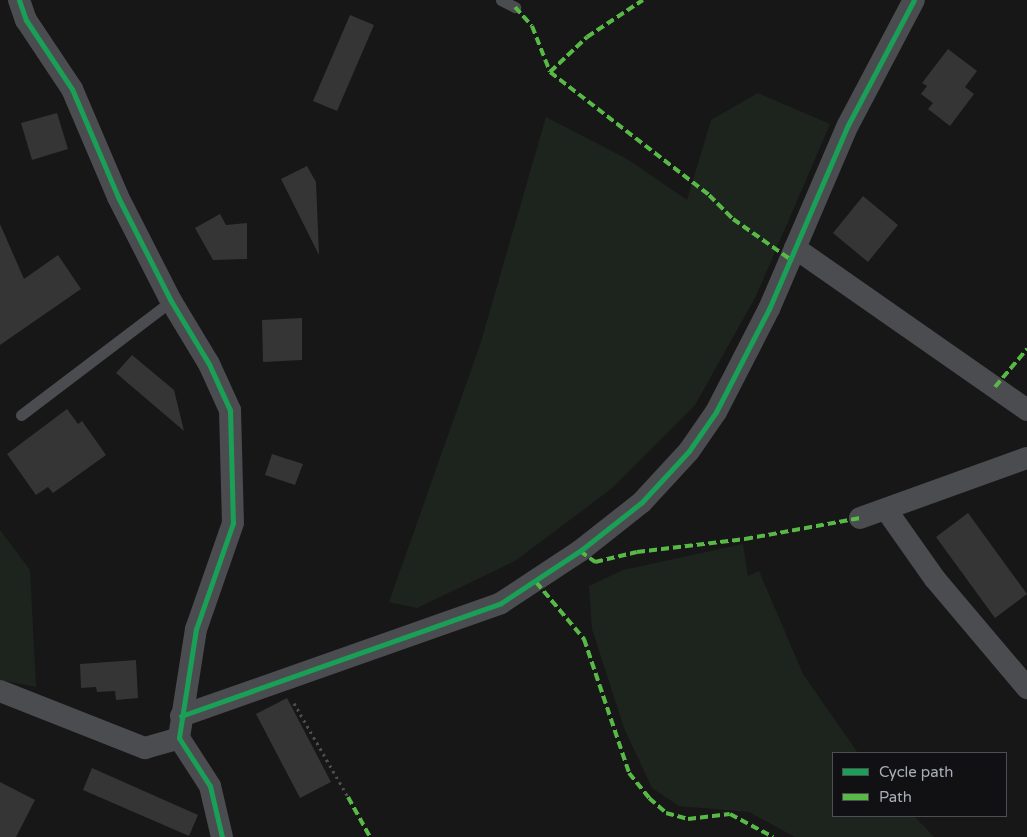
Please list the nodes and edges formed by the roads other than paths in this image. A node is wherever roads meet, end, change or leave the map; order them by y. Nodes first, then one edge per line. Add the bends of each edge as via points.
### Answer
1 (19, 0) edge
2 (502, 0) edge
3 (914, 0) edge
4 (515, 7) dead end
5 (795, 248) junction
6 (171, 301) junction
7 (1027, 410) edge
8 (21, 414) dead end
9 (1027, 458) edge
10 (887, 511) junction
11 (860, 518) dead end
12 (1027, 688) edge
13 (0, 691) edge
14 (180, 727) junction
15 (222, 837) edge

1 - 6 street via 26,20 72,89 118,197
2 - 4 lane
3 - 5 street via 848,125
5 - 7 street
5 - 14 street via 769,309 716,412 689,451 642,502 580,551 501,603 282,681
6 - 8 lane
6 - 14 street via 208,364 230,410 232,476 233,524 196,629
9 - 10 street
10 - 11 street
10 - 12 street via 935,579
13 - 14 street via 145,748
14 - 15 street via 210,786

